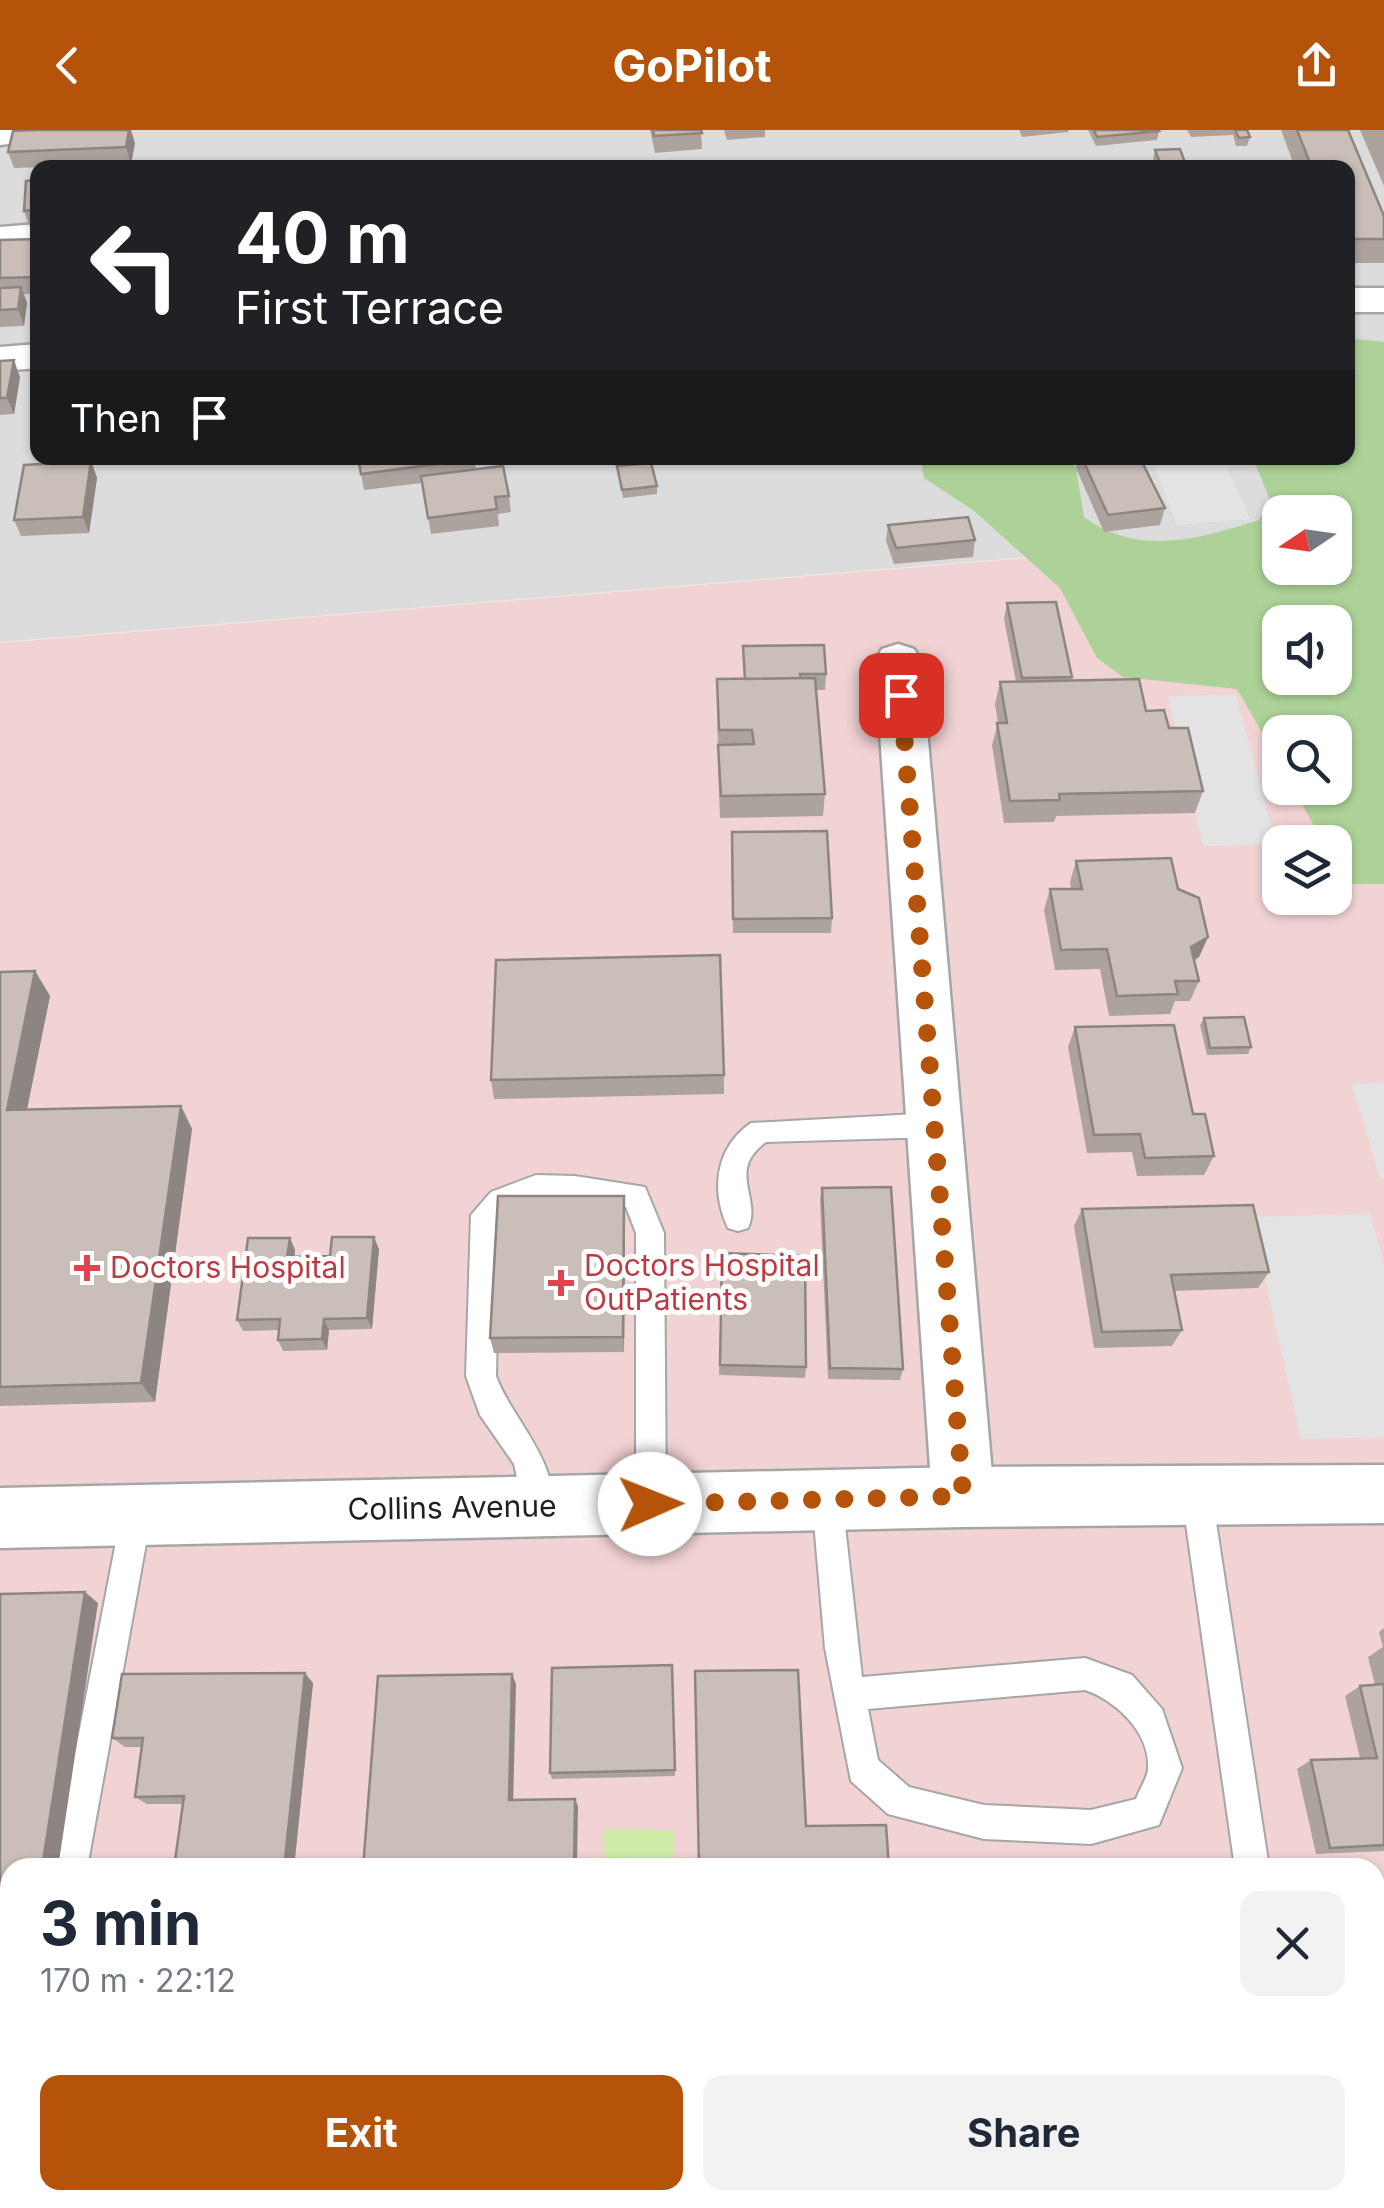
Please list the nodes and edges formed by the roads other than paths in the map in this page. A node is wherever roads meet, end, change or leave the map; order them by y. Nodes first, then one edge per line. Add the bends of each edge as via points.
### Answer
1 (55, 130) edge
2 (0, 134) edge
3 (30, 236) edge
4 (0, 238) edge
5 (1355, 300) edge
6 (1384, 300) edge
7 (30, 357) edge
8 (0, 359) edge
9 (898, 660) dead end
10 (934, 1125) junction
11 (738, 1220) dead end
12 (1384, 1494) edge
13 (963, 1496) junction
14 (1197, 1496) junction
15 (828, 1499) junction
16 (650, 1504) junction
17 (537, 1506) junction
18 (136, 1516) junction
19 (0, 1518) edge
20 (852, 1694) junction
21 (72, 1858) edge
22 (1251, 1858) edge

1 - 2 street
3 - 4 street
5 - 6 street
7 - 8 street
9 - 10 street
10 - 11 lane via 761,1130 733,1158
10 - 13 street
12 - 14 street, Collins Avenue
13 - 14 street, Collins Avenue
13 - 15 street, Collins Avenue
14 - 22 lane
15 - 16 street, Collins Avenue
15 - 20 lane via 841,1648
16 - 17 street, Collins Avenue
16 - 17 lane via 646,1214 635,1196 533,1186 499,1198 485,1215 481,1376 491,1405 528,1459
17 - 18 street, Collins Avenue
18 - 19 street, Collins Avenue
18 - 21 lane
20 - 20 lane via 1084,1674 1121,1686 1150,1720 1165,1768 1147,1813 1091,1827 984,1822 900,1802 863,1768

